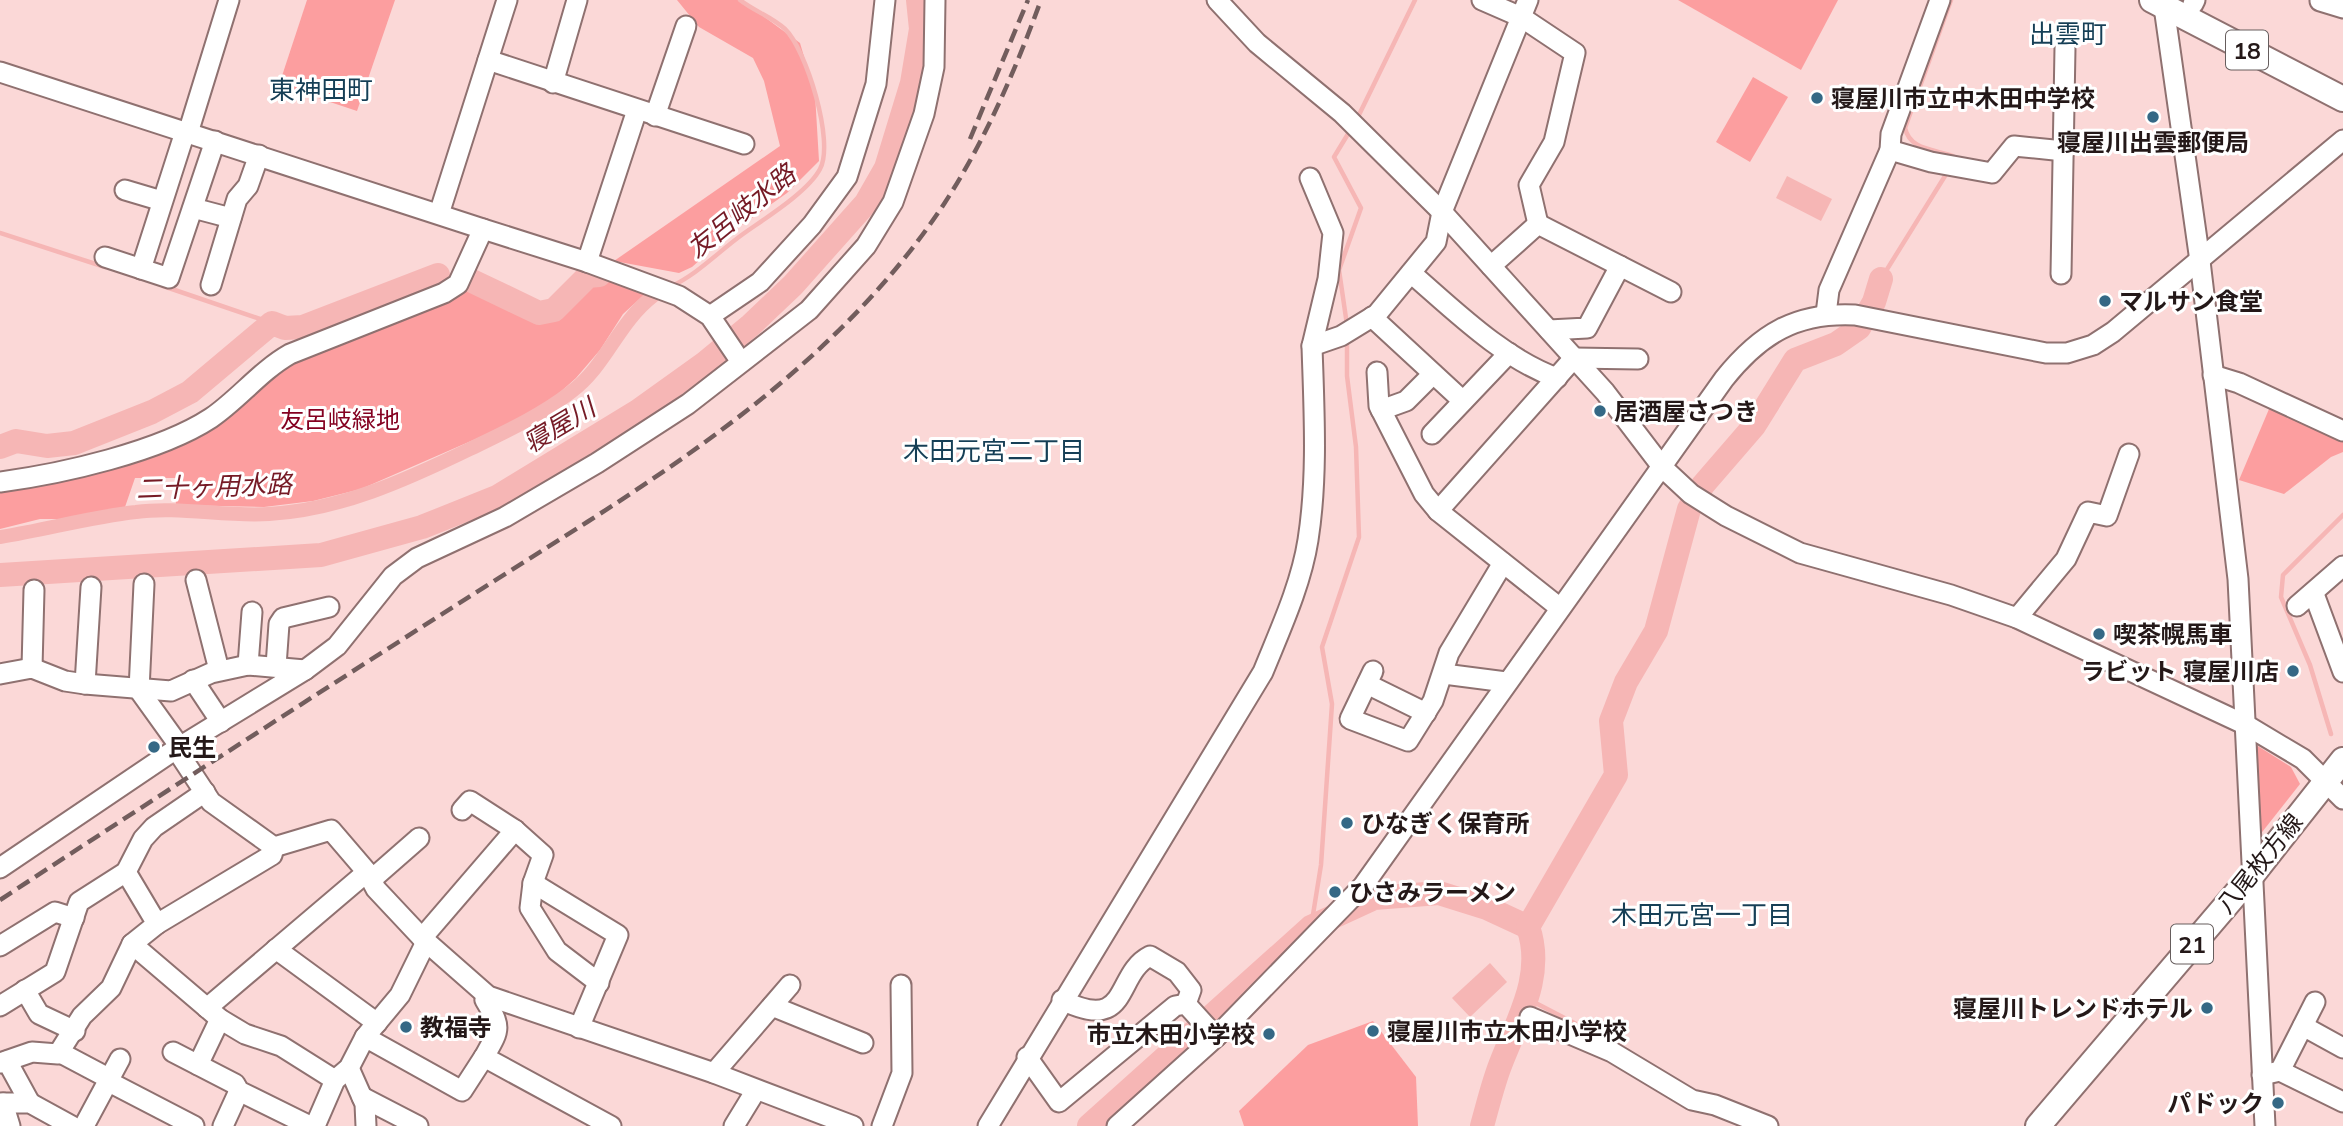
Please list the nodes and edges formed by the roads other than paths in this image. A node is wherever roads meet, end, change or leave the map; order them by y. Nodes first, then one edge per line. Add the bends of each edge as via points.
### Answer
1 (229, 0) edge
2 (507, 0) edge
3 (577, 0) edge
4 (886, 0) edge
5 (935, 0) edge
6 (1217, 0) edge
7 (1482, 0) edge
8 (1940, 0) edge
9 (2317, 0) edge
10 (2176, 2) edge
11 (2343, 8) edge
12 (1524, 9) edge
13 (687, 26) dead end
14 (2066, 48) dead end
15 (488, 60) junction
16 (0, 72) edge
17 (2343, 80) edge
18 (553, 83) junction
19 (2343, 99) edge
20 (646, 113) junction
21 (187, 132) junction
22 (2343, 140) edge
23 (215, 141) junction
24 (744, 144) dead end
25 (1890, 150) junction
26 (2064, 151) junction
27 (259, 155) junction
28 (1310, 177) dead end
29 (125, 190) dead end
30 (162, 201) junction
31 (192, 208) junction
32 (1442, 212) junction
33 (439, 214) junction
34 (231, 218) junction
35 (1538, 224) junction
36 (482, 229) junction
37 (105, 257) dead end
38 (2200, 261) junction
39 (587, 262) junction
40 (1491, 266) junction
41 (1620, 266) junction
42 (141, 269) junction
43 (1411, 273) junction
44 (2061, 274) dead end
45 (211, 285) dead end
46 (1671, 292) dead end
47 (1826, 314) junction
48 (710, 316) junction
49 (1372, 317) junction
50 (1549, 330) junction
51 (1312, 346) junction
52 (1509, 353) junction
53 (1574, 358) junction
54 (1639, 359) dead end
55 (741, 362) junction
56 (1377, 372) dead end
57 (1433, 374) junction
58 (2213, 375) junction
59 (1557, 378) junction
60 (1463, 401) junction
61 (1381, 410) junction
62 (2343, 431) edge
63 (1432, 434) dead end
64 (2129, 454) dead end
65 (1662, 468) junction
66 (0, 482) edge
67 (1438, 511) junction
68 (1503, 563) junction
69 (2343, 566) edge
70 (196, 580) dead end
71 (144, 584) dead end
72 (91, 587) dead end
73 (34, 590) dead end
74 (2314, 594) junction
75 (2298, 606) dead end
76 (329, 607) dead end
77 (1560, 608) junction
78 (252, 612) dead end
79 (2017, 618) junction
80 (248, 665) junction
81 (276, 666) junction
82 (32, 668) junction
83 (219, 670) junction
84 (304, 670) junction
85 (2343, 672) edge
86 (0, 674) edge
87 (1444, 674) junction
88 (193, 681) junction
89 (1506, 682) junction
90 (85, 684) junction
91 (139, 691) junction
92 (1426, 713) junction
93 (221, 722) junction
94 (2246, 725) junction
95 (178, 748) junction
96 (2343, 760) edge
97 (2325, 782) junction
98 (205, 792) junction
99 (2343, 799) edge
100 (462, 810) dead end
101 (515, 830) junction
102 (419, 838) dead end
103 (274, 848) junction
104 (0, 868) edge
105 (127, 872) junction
106 (2252, 874) junction
107 (369, 876) junction
108 (533, 883) junction
109 (74, 918) junction
110 (157, 924) junction
111 (424, 940) junction
112 (132, 944) junction
113 (0, 946) edge
114 (276, 950) junction
115 (599, 983) junction
116 (790, 985) dead end
117 (901, 985) dead end
118 (25, 990) junction
119 (488, 996) junction
120 (1062, 1000) junction
121 (2315, 1002) dead end
122 (1186, 1004) junction
123 (0, 1006) edge
124 (772, 1006) junction
125 (214, 1014) junction
126 (1530, 1017) dead end
127 (2303, 1026) junction
128 (579, 1028) junction
129 (371, 1030) junction
130 (75, 1031) junction
131 (1216, 1037) junction
132 (863, 1043) dead end
133 (2343, 1048) edge
134 (60, 1052) junction
135 (173, 1052) dead end
136 (484, 1057) junction
137 (1027, 1058) junction
138 (120, 1059) dead end
139 (4, 1062) edge
140 (198, 1065) junction
141 (714, 1073) junction
142 (2271, 1073) junction
143 (342, 1074) junction
144 (110, 1079) junction
145 (756, 1090) junction
146 (239, 1091) junction
147 (362, 1097) junction
148 (2343, 1102) edge
149 (1, 1103) edge
150 (30, 1103) junction
151 (10, 1126) edge
152 (72, 1126) edge
153 (84, 1126) edge
154 (194, 1126) edge
155 (223, 1126) edge
156 (312, 1126) edge
157 (366, 1126) edge
158 (418, 1126) edge
159 (611, 1126) edge
160 (734, 1126) edge
161 (853, 1126) edge
162 (882, 1126) edge
163 (988, 1126) edge
164 (1117, 1126) edge
165 (1768, 1126) edge
166 (2038, 1126) edge
167 (2264, 1126) edge

1 - 21 street
2 - 15 street
3 - 18 street
4 - 48 street via 876,84 847,177 812,225 760,282
5 - 55 street via 934,67 924,114 893,202 866,246 809,310
6 - 32 street via 1257,43 1354,125
7 - 12 street
8 - 25 street via 1891,134
9 - 11 street
10 - 17 main road, 18
10 - 19 main road, 18
10 - 38 street
12 - 32 street
12 - 35 street via 1575,53 1554,142 1530,185
13 - 20 street
14 - 26 street
15 - 18 street
15 - 33 street
16 - 21 street
18 - 20 street
20 - 24 street
20 - 39 street
21 - 23 street
21 - 30 street
22 - 38 street
23 - 27 street
23 - 31 street
25 - 26 street via 1992,173 2014,146
25 - 47 street via 1844,249 1829,290
26 - 44 street
27 - 33 street
27 - 34 street
28 - 51 street via 1333,233
29 - 30 street
30 - 42 street
31 - 34 street
31 - 42 street via 169,278
32 - 40 street
32 - 43 street via 1436,242
33 - 36 street
34 - 45 street
35 - 40 street
35 - 41 street
36 - 39 street
36 - 66 street via 458,284 290,354 191,431 118,456
37 - 42 street
38 - 47 street via 2113,332 2067,353
38 - 58 street
39 - 48 street via 662,290
40 - 50 street
41 - 46 street
41 - 50 street via 1587,328
43 - 49 street
43 - 52 street
47 - 65 street via 1778,329 1754,346 1724,379
48 - 55 street
49 - 51 street
49 - 57 street
50 - 53 street
51 - 120 street via 1315,463 1309,528 1291,603 1263,672
52 - 59 street via 1530,368
52 - 60 street
53 - 54 street
53 - 59 street
53 - 65 street
55 - 84 street via 688,404 597,463 505,517 417,558 393,576 337,646
56 - 61 street
57 - 60 street
57 - 61 street via 1406,401
58 - 62 street
58 - 94 street via 2238,579
59 - 67 street
60 - 63 street
61 - 67 street via 1424,494
64 - 79 street via 2107,516 2088,512 2066,559
65 - 77 street
65 - 79 street via 1698,498 1800,553
67 - 68 street
68 - 77 street
68 - 87 street via 1449,653
69 - 74 street
70 - 83 street
71 - 91 street
72 - 90 street
73 - 82 street
74 - 75 street
74 - 85 street
76 - 81 street via 282,618
77 - 89 street
78 - 80 street
79 - 94 street
80 - 81 street
80 - 83 street
81 - 84 street
82 - 86 street
82 - 90 street
83 - 88 street
84 - 93 street
87 - 89 street
87 - 92 street
88 - 91 street via 171,691
88 - 93 street
89 - 131 street via 1363,887
90 - 91 street
91 - 95 street
92 - 92 street via 1370,677 1350,719 1408,741
93 - 95 street
94 - 97 street via 2303,759
94 - 106 street
95 - 98 street
95 - 104 street
96 - 97 main road, 八尾枚方線 / 21
97 - 99 street
97 - 106 main road, 八尾枚方線 / 21
98 - 103 street via 211,802
98 - 105 street via 155,827
100 - 101 street via 470,801
101 - 108 street via 543,855
101 - 111 street
102 - 107 street
103 - 107 street via 331,830
103 - 110 street via 272,855
105 - 109 street via 79,902
105 - 110 street
106 - 142 street
106 - 166 main road, 八尾枚方線 / 21
107 - 111 street
107 - 114 street
108 - 115 street via 530,908 557,951
108 - 115 street via 618,935
109 - 113 street via 55,912
109 - 118 street via 55,972
110 - 112 street
111 - 119 street
111 - 129 street via 400,995
112 - 125 street
112 - 130 street via 111,988 82,1016
114 - 125 street
114 - 129 street
115 - 128 street
116 - 124 street
117 - 162 street via 902,1073
118 - 123 street
118 - 130 street via 39,1014
119 - 128 street
119 - 136 street via 485,1000 498,1021 498,1032
120 - 122 street via 1079,1009 1100,1010 1114,1004 1138,966 1150,956 1177,972 1191,990
120 - 137 street
121 - 127 street
122 - 131 street
122 - 137 street via 1174,1006 1059,1102
124 - 132 street
124 - 141 street
125 - 140 street
125 - 143 street via 244,1034
126 - 165 street via 1612,1052 1692,1100
127 - 133 street
127 - 142 street
128 - 141 street
129 - 136 street via 462,1091
129 - 143 street
130 - 134 street
131 - 164 street
134 - 139 street via 32,1052
134 - 144 street
135 - 140 street
136 - 159 street
137 - 163 street
138 - 144 street
139 - 150 street
140 - 146 street via 235,1084
141 - 145 street
142 - 148 street
142 - 167 street
143 - 147 street
143 - 156 street
144 - 153 street
144 - 154 street
145 - 160 street
145 - 161 street
146 - 155 street
146 - 156 street
147 - 157 street
147 - 158 street
149 - 150 street
149 - 151 street
150 - 152 street

